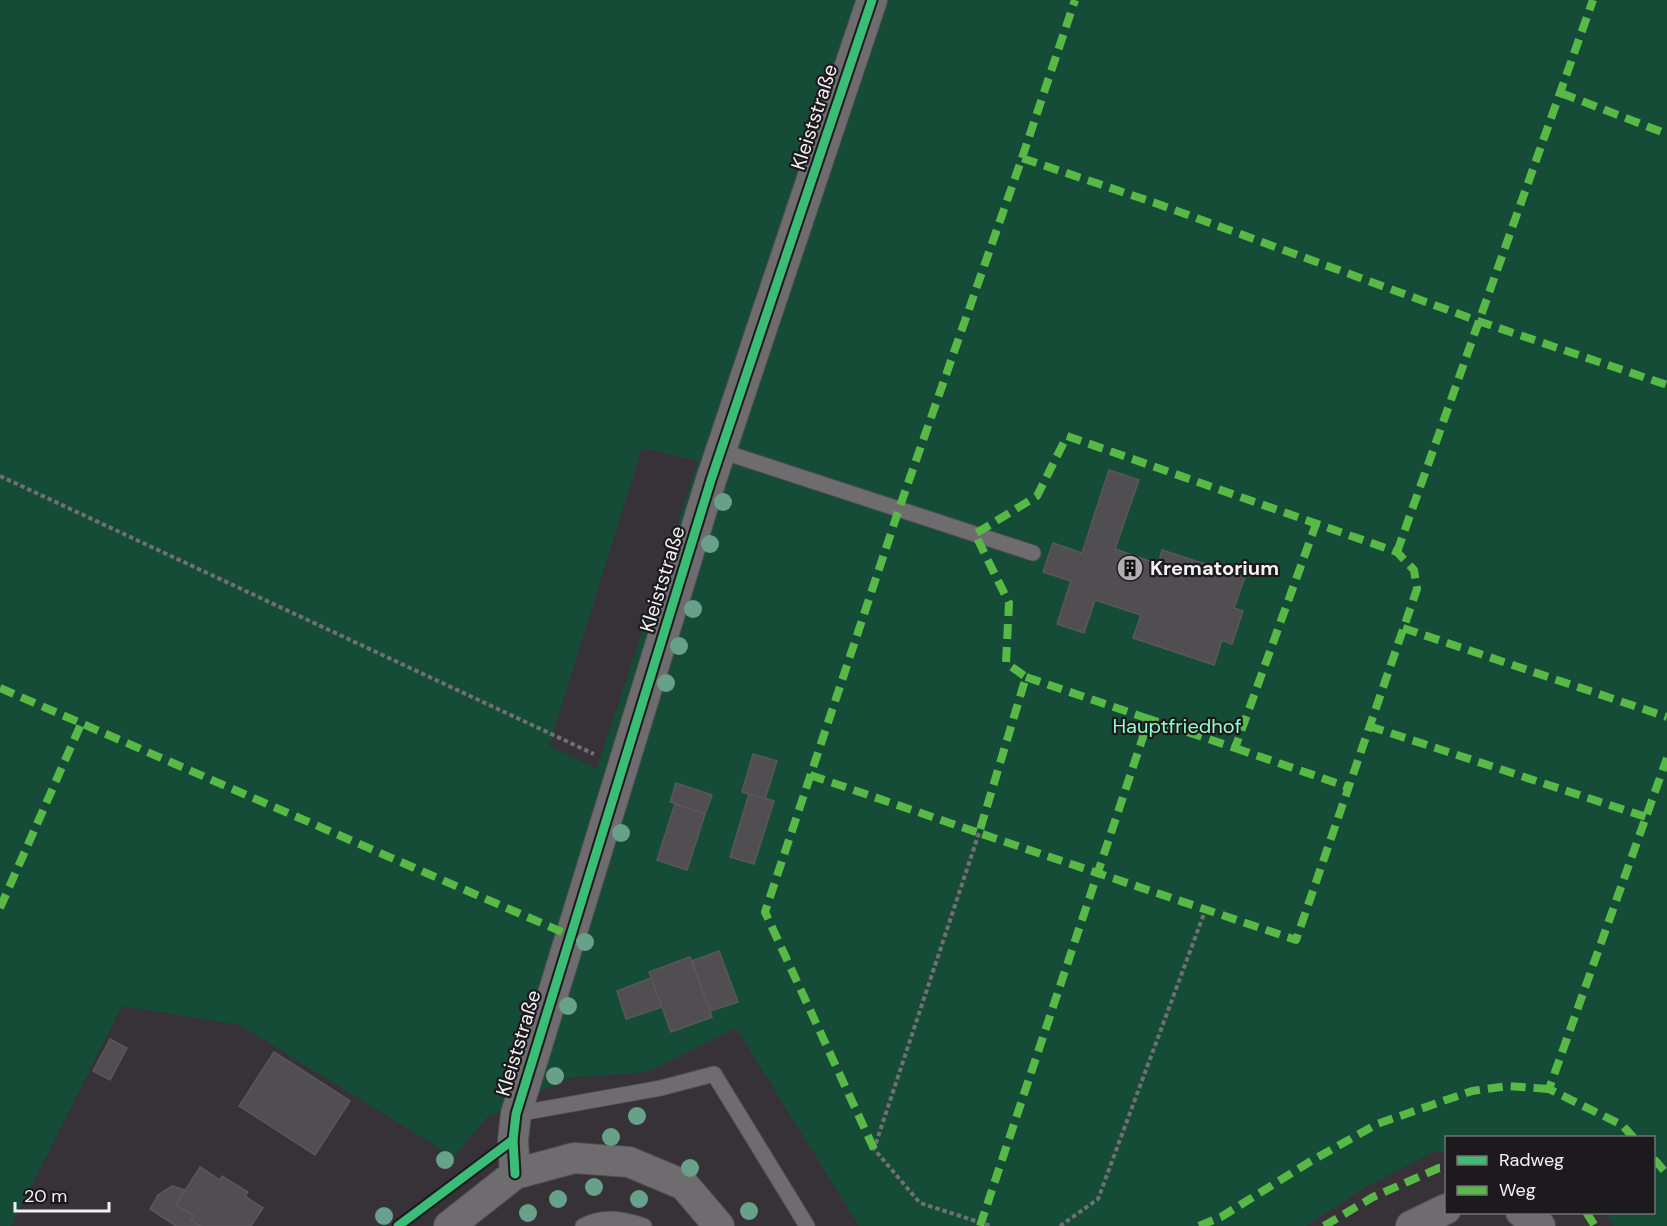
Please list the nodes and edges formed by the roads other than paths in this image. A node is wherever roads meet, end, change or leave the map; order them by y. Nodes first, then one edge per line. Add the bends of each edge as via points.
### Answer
1 (872, 0) edge
2 (721, 451) junction
3 (1033, 553) dead end
4 (516, 1114) junction
5 (515, 1174) junction
6 (1445, 1209) edge
7 (1524, 1214) edge
8 (588, 1225) edge
9 (449, 1226) edge
10 (644, 1226) edge
11 (719, 1226) edge
12 (807, 1226) edge
13 (1411, 1226) edge
14 (1540, 1226) edge

1 - 2 street, Kleiststraße
2 - 3 lane
2 - 4 street, Kleiststraße
4 - 5 street, Kleiststraße
4 - 12 lane via 661,1088 714,1074
5 - 9 street
5 - 11 street via 574,1158 629,1162 684,1185
6 - 13 street
7 - 14 street
8 - 10 lane via 619,1218

